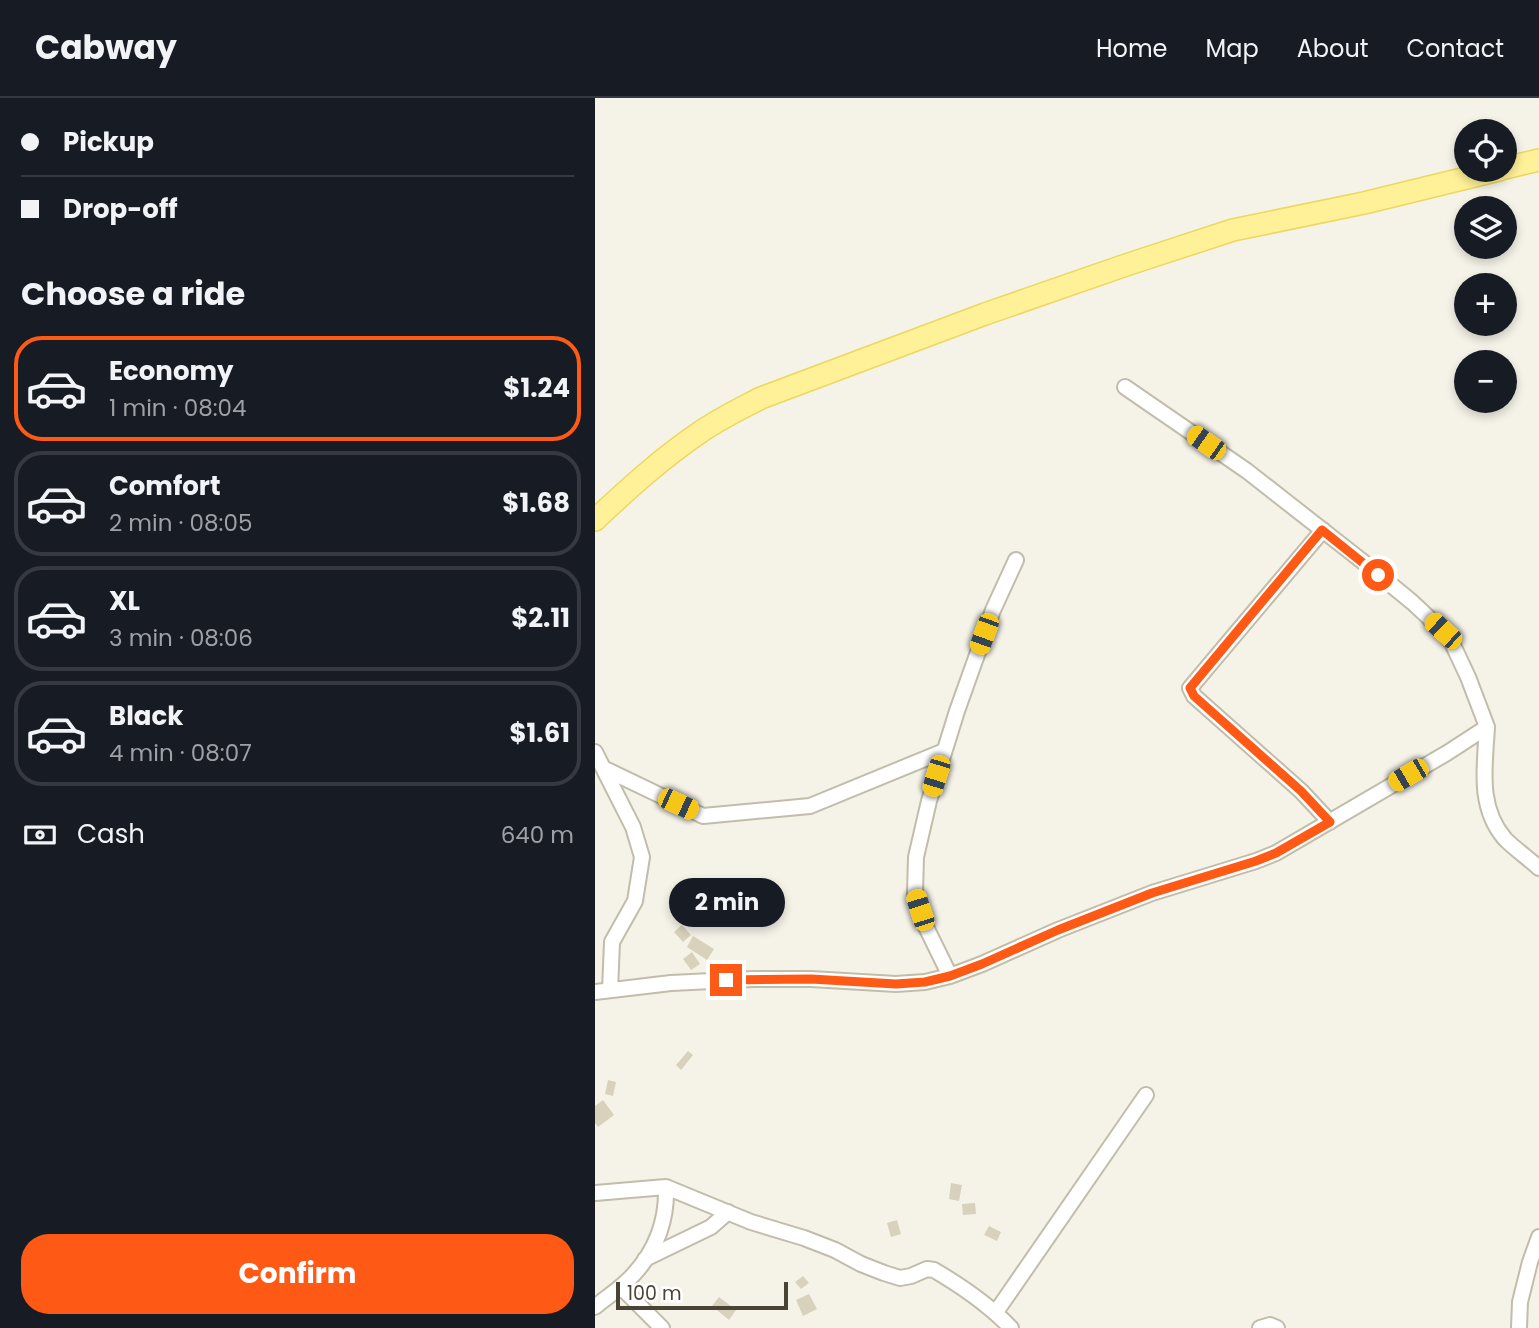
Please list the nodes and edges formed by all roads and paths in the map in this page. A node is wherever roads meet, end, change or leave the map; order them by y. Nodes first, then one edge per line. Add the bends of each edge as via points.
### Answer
1 (1539, 160) edge
2 (1517, 165) edge
3 (1454, 181) edge
4 (1125, 387) dead end
5 (595, 520) edge
6 (1322, 530) junction
7 (1016, 560) dead end
8 (1487, 727) junction
9 (944, 751) junction
10 (595, 752) edge
11 (603, 768) junction
12 (1330, 822) junction
13 (1539, 868) edge
14 (950, 976) junction
15 (602, 991) edge
16 (1146, 1094) dead end
17 (666, 1187) junction
18 (595, 1193) edge
19 (728, 1212) junction
20 (1539, 1237) edge
21 (645, 1259) junction
22 (621, 1287) junction
23 (595, 1307) edge
24 (996, 1312) junction
25 (662, 1328) edge
26 (1011, 1328) edge
27 (1260, 1328) edge
28 (1277, 1328) edge
29 (1519, 1328) edge

1 - 2 main road
3 - 5 main road via 1233,230 985,314 761,398 699,433
4 - 6 street via 1247,471
6 - 8 street via 1443,631 1460,659
6 - 12 street via 1190,691
7 - 9 street via 993,610
8 - 12 street
8 - 13 street via 1486,801 1506,839
9 - 11 street via 810,806 703,816
9 - 14 street via 916,857 915,893
10 - 11 street
11 - 15 street via 633,827 642,857 635,901 612,942
12 - 14 street via 1276,853 1152,893
14 - 15 street via 896,984 740,979
16 - 24 street
17 - 18 street
17 - 19 street
17 - 21 street via 665,1218
19 - 21 street via 711,1227
19 - 24 street via 900,1278 935,1270
20 - 29 street via 1520,1302
21 - 22 street
22 - 23 street
22 - 25 street
24 - 26 street
27 - 28 street

